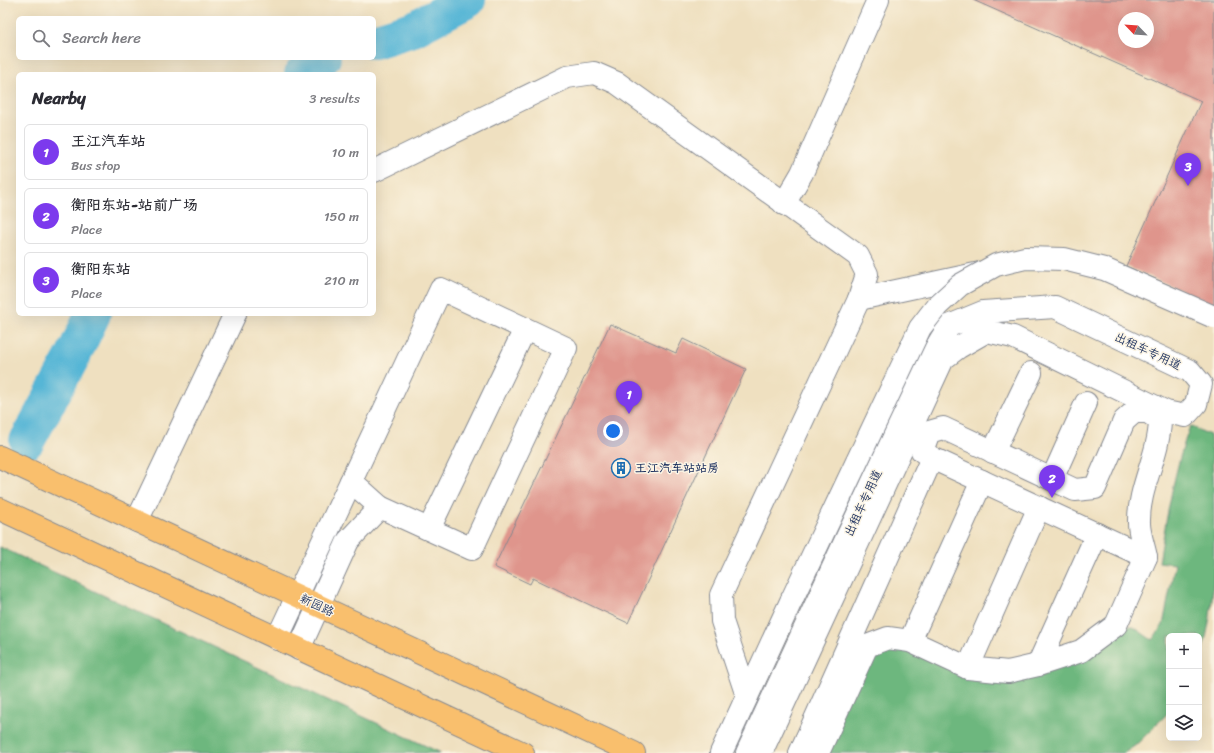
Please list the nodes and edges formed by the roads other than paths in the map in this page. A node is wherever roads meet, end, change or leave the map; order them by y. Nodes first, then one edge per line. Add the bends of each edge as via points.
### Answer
1 (878, 0) edge
2 (376, 170) edge
3 (784, 204) junction
4 (1100, 278) dead end
5 (859, 299) junction
6 (234, 316) edge
7 (1214, 317) edge
8 (525, 329) junction
9 (1031, 373) dead end
10 (1086, 403) dead end
11 (993, 452) junction
12 (0, 457) edge
13 (932, 458) junction
14 (1052, 479) junction
15 (351, 481) junction
16 (982, 481) junction
17 (380, 507) junction
18 (1039, 507) junction
19 (0, 509) edge
20 (137, 521) junction
21 (429, 529) junction
22 (1097, 534) junction
23 (1146, 557) junction
24 (297, 596) junction
25 (319, 606) junction
26 (277, 638) junction
27 (910, 642) junction
28 (299, 648) junction
29 (1038, 666) junction
30 (968, 668) junction
31 (747, 696) junction
32 (523, 753) edge
33 (634, 753) edge
34 (721, 753) edge
35 (747, 753) edge
36 (761, 753) edge
37 (800, 753) edge
38 (818, 753) edge

1 - 3 street via 802,173
2 - 3 street via 567,77 594,73 617,83
3 - 5 street via 858,256 867,274
4 - 5 street via 1083,271 1040,264 959,277
5 - 31 street via 721,595 722,621
6 - 20 street
7 - 31 street, bridge via 1104,269 1064,259 1025,258 996,265 960,285 937,306 920,328
8 - 15 street via 441,290
8 - 21 street
8 - 21 street via 566,348 472,549
9 - 11 street
10 - 14 street
11 - 13 street via 943,428 929,432 922,451
11 - 14 street
12 - 20 main road, 新园路
13 - 16 street
13 - 37 street
14 - 23 street via 1075,490 1095,488 1124,421 1134,412 1148,412 1160,421 1160,434 1142,496 1139,524
15 - 17 street
15 - 24 street
16 - 18 street
16 - 27 street
17 - 21 street
17 - 25 street via 348,541
18 - 22 street
18 - 30 street
19 - 26 main road
20 - 24 main road, 新园路
22 - 23 street
22 - 29 street
23 - 29 street via 1116,625 1081,651
24 - 25 main road, 新园路
24 - 26 street
25 - 28 street
25 - 33 main road, 新园路
26 - 28 main road
27 - 30 street
27 - 38 street via 888,638 867,646
28 - 32 main road
29 - 30 street via 1008,672
31 - 34 street
35 - 36 street, 出租车专用道 via 932,354 949,326 983,312 1055,307 1190,371 1200,384 1196,404 1186,416 1166,412 1013,336 987,331 943,359

